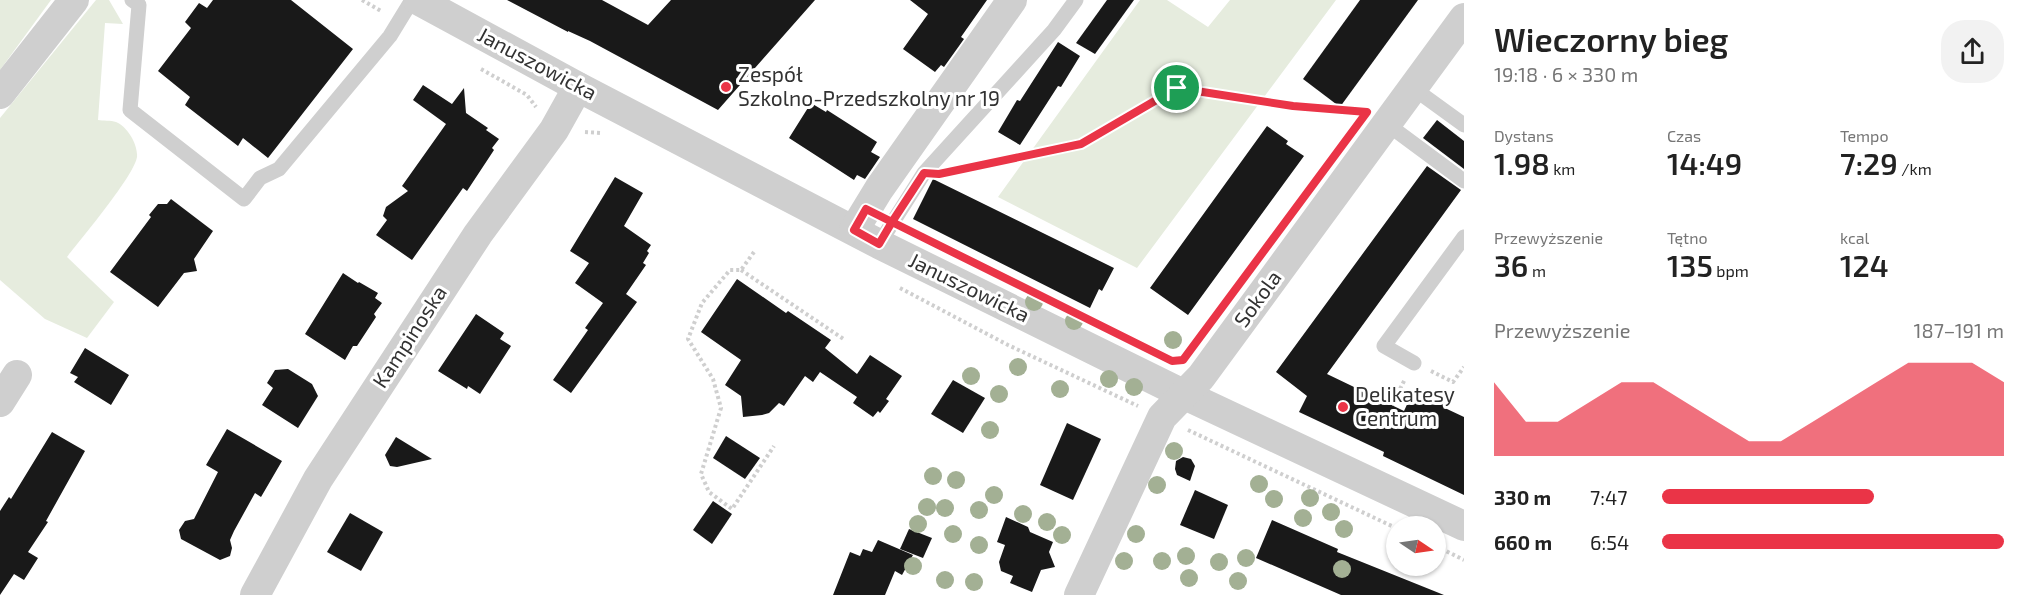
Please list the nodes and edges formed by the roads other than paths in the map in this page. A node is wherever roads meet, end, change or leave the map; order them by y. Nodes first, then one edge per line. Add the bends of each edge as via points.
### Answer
1 (74, 0) edge
2 (132, 0) edge
3 (412, 0) edge
4 (418, 0) edge
5 (1012, 0) edge
6 (1076, 0) edge
7 (1464, 18) edge
8 (578, 87) junction
9 (1413, 88) junction
10 (0, 94) edge
11 (1374, 122) junction
12 (1464, 125) edge
13 (1464, 181) edge
14 (867, 237) junction
15 (1464, 237) edge
16 (1414, 363) dead end
17 (17, 375) dead end
18 (1185, 395) junction
19 (0, 402) edge
20 (1464, 526) edge
21 (255, 595) edge
22 (1079, 595) edge

1 - 10 street
2 - 3 lane via 139,5 130,110 244,199 260,178 279,169 390,36
4 - 8 street, Januszowicka
5 - 14 street via 886,179
6 - 14 lane
7 - 9 street, Sokola
8 - 14 street, Januszowicka
8 - 21 street, Kampinoska via 554,130 478,234 318,479
9 - 11 street, Sokola
9 - 12 lane
11 - 13 lane
11 - 18 street, Sokola
14 - 18 street, Januszowicka
15 - 16 lane via 1384,346
17 - 19 street
18 - 20 street, Januszowicka
18 - 22 street, Sokola via 1160,422

